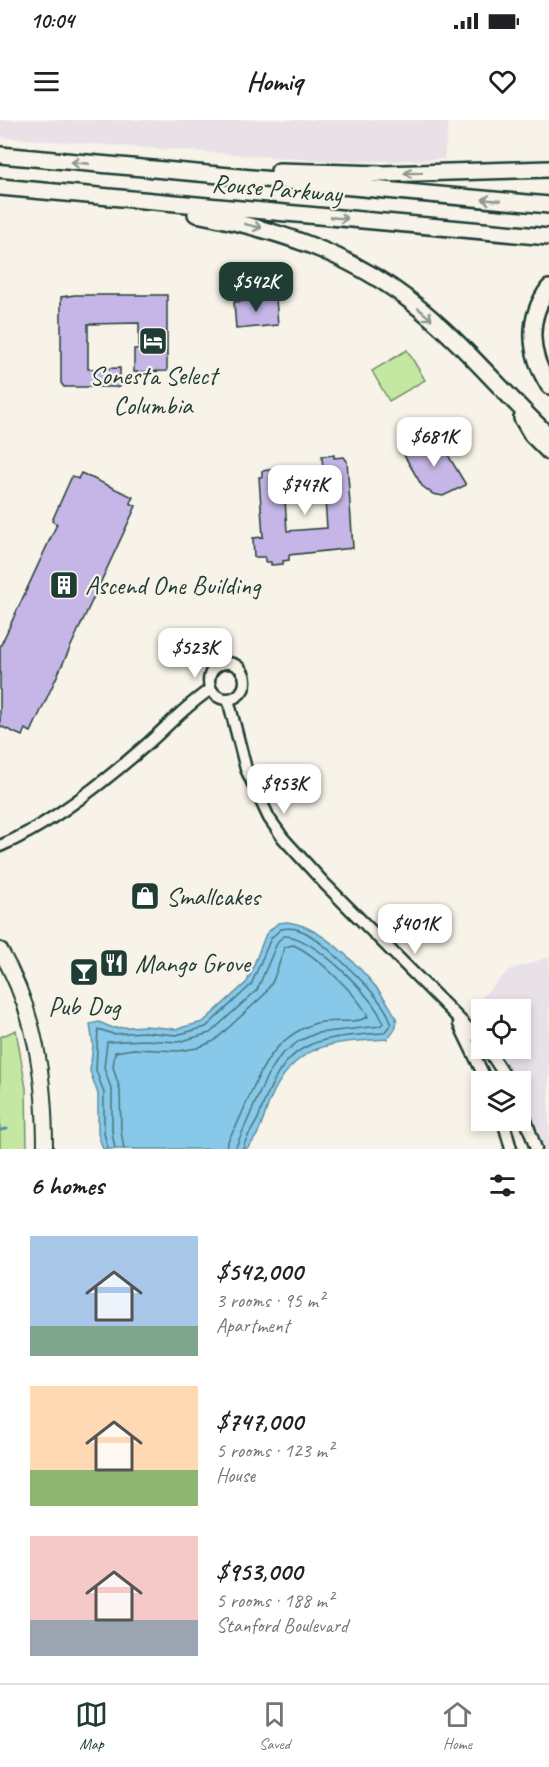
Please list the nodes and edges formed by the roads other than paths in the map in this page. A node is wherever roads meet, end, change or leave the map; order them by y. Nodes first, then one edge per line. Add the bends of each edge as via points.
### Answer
1 (0, 155) edge
2 (138, 168) junction
3 (549, 169) edge
4 (0, 187) edge
5 (114, 198) junction
6 (549, 205) edge
7 (549, 237) edge
8 (549, 288) edge
9 (549, 386) edge
10 (513, 402) junction
11 (549, 436) edge
12 (549, 452) edge
13 (211, 689) junction
14 (228, 699) junction
15 (0, 846) edge
16 (0, 950) edge
17 (451, 1011) junction
18 (471, 1031) edge
19 (481, 1071) edge
20 (506, 1131) edge
21 (530, 1131) edge
22 (45, 1149) edge
23 (511, 1149) edge
24 (536, 1149) edge

2 -> 1 main road, Rouse Parkway
3 -> 2 main road via 383,174
6 -> 2 main road, Rouse Parkway
4 - 5 main road, Rouse Parkway
5 -> 7 main road, Rouse Parkway
5 -> 10 main road via 271,230 342,258 388,285 427,315
8 - 9 main road via 538,308 532,341 540,372
10 - 11 main road
10 - 12 main road via 532,435
13 - 14 street
13 - 14 street via 209,679 213,670 224,663 233,664 245,681 238,694
13 - 15 street via 180,710 131,758 44,824
14 - 17 street via 246,769 269,818 297,856
16 - 22 street via 17,984 36,1040 44,1100
17 - 18 street
17 - 19 street
20 - 23 street
21 - 24 street

